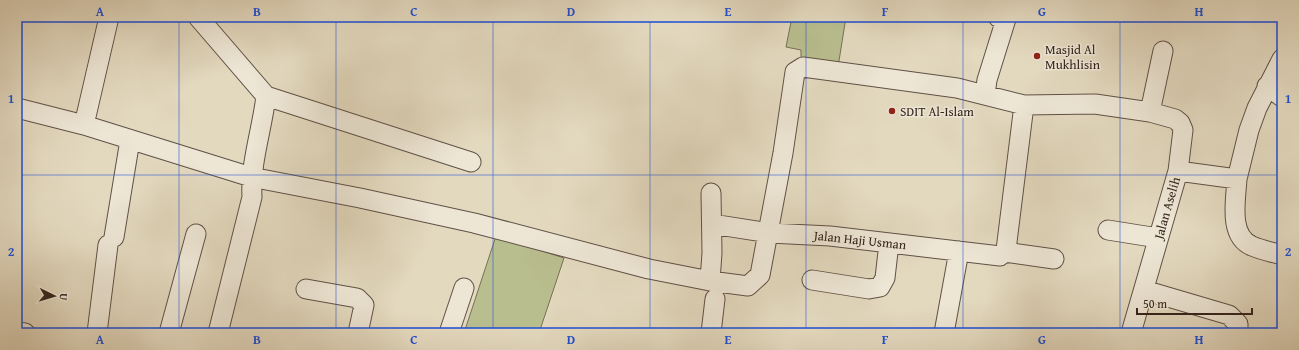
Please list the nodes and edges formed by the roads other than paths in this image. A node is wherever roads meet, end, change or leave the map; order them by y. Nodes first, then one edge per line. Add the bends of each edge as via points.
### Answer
1 (109, 17) edge
2 (198, 17) edge
3 (998, 17) edge
4 (1163, 51) dead end
5 (1282, 59) edge
6 (1274, 92) edge
7 (985, 95) junction
8 (266, 96) junction
9 (1024, 105) junction
10 (17, 108) edge
11 (1150, 112) junction
12 (84, 125) junction
13 (130, 140) junction
14 (471, 162) dead end
15 (1178, 171) junction
16 (251, 177) junction
17 (1237, 179) junction
18 (711, 194) dead end
19 (712, 224) junction
20 (1108, 230) dead end
21 (769, 233) junction
22 (196, 234) dead end
23 (1158, 238) junction
24 (889, 243) junction
25 (959, 251) junction
26 (1005, 251) junction
27 (1282, 255) edge
28 (1054, 259) dead end
29 (812, 280) dead end
30 (714, 287) junction
31 (464, 288) dead end
32 (306, 289) dead end
33 (1144, 290) junction
34 (17, 332) edge
35 (25, 333) edge
36 (97, 333) edge
37 (169, 333) edge
38 (218, 333) edge
39 (358, 333) edge
40 (449, 333) edge
41 (711, 333) edge
42 (944, 333) edge
43 (1131, 333) edge
44 (1238, 333) edge

1 - 12 street
2 - 8 street
3 - 7 street via 1006,19 987,80
4 - 11 street
5 - 6 street
6 - 17 street via 1249,130
7 - 9 street
7 - 21 street via 957,88 846,71 803,67 797,69
8 - 14 street
8 - 16 street
9 - 11 street via 1095,104
9 - 26 street
10 - 12 street
11 - 15 street via 1175,119 1180,123 1183,130
12 - 13 street
13 - 16 street
13 - 36 street
15 - 17 street, Jalan Aselih
15 - 23 street, Jalan Aselih
16 - 30 street via 474,223
16 - 38 street via 252,197
17 - 27 street via 1235,212 1241,238 1250,245
18 - 19 street
19 - 21 street, Jalan Haji Usman
19 - 30 street
20 - 23 street
21 - 24 street, Jalan Haji Usman via 830,236
21 - 30 street via 760,275 748,286
22 - 37 street
23 - 33 street, Jalan Aselih
24 - 25 street, Jalan Haji Usman
24 - 29 street via 885,278 880,287 869,289
25 - 26 street, Jalan Haji Usman via 1000,256
25 - 42 street
26 - 28 street, Jalan Haji Usman
30 - 41 street
31 - 40 street
32 - 39 street via 357,298 364,305
33 - 43 street, Jalan Aselih
33 - 44 street via 1229,315 1238,324
34 - 35 street

